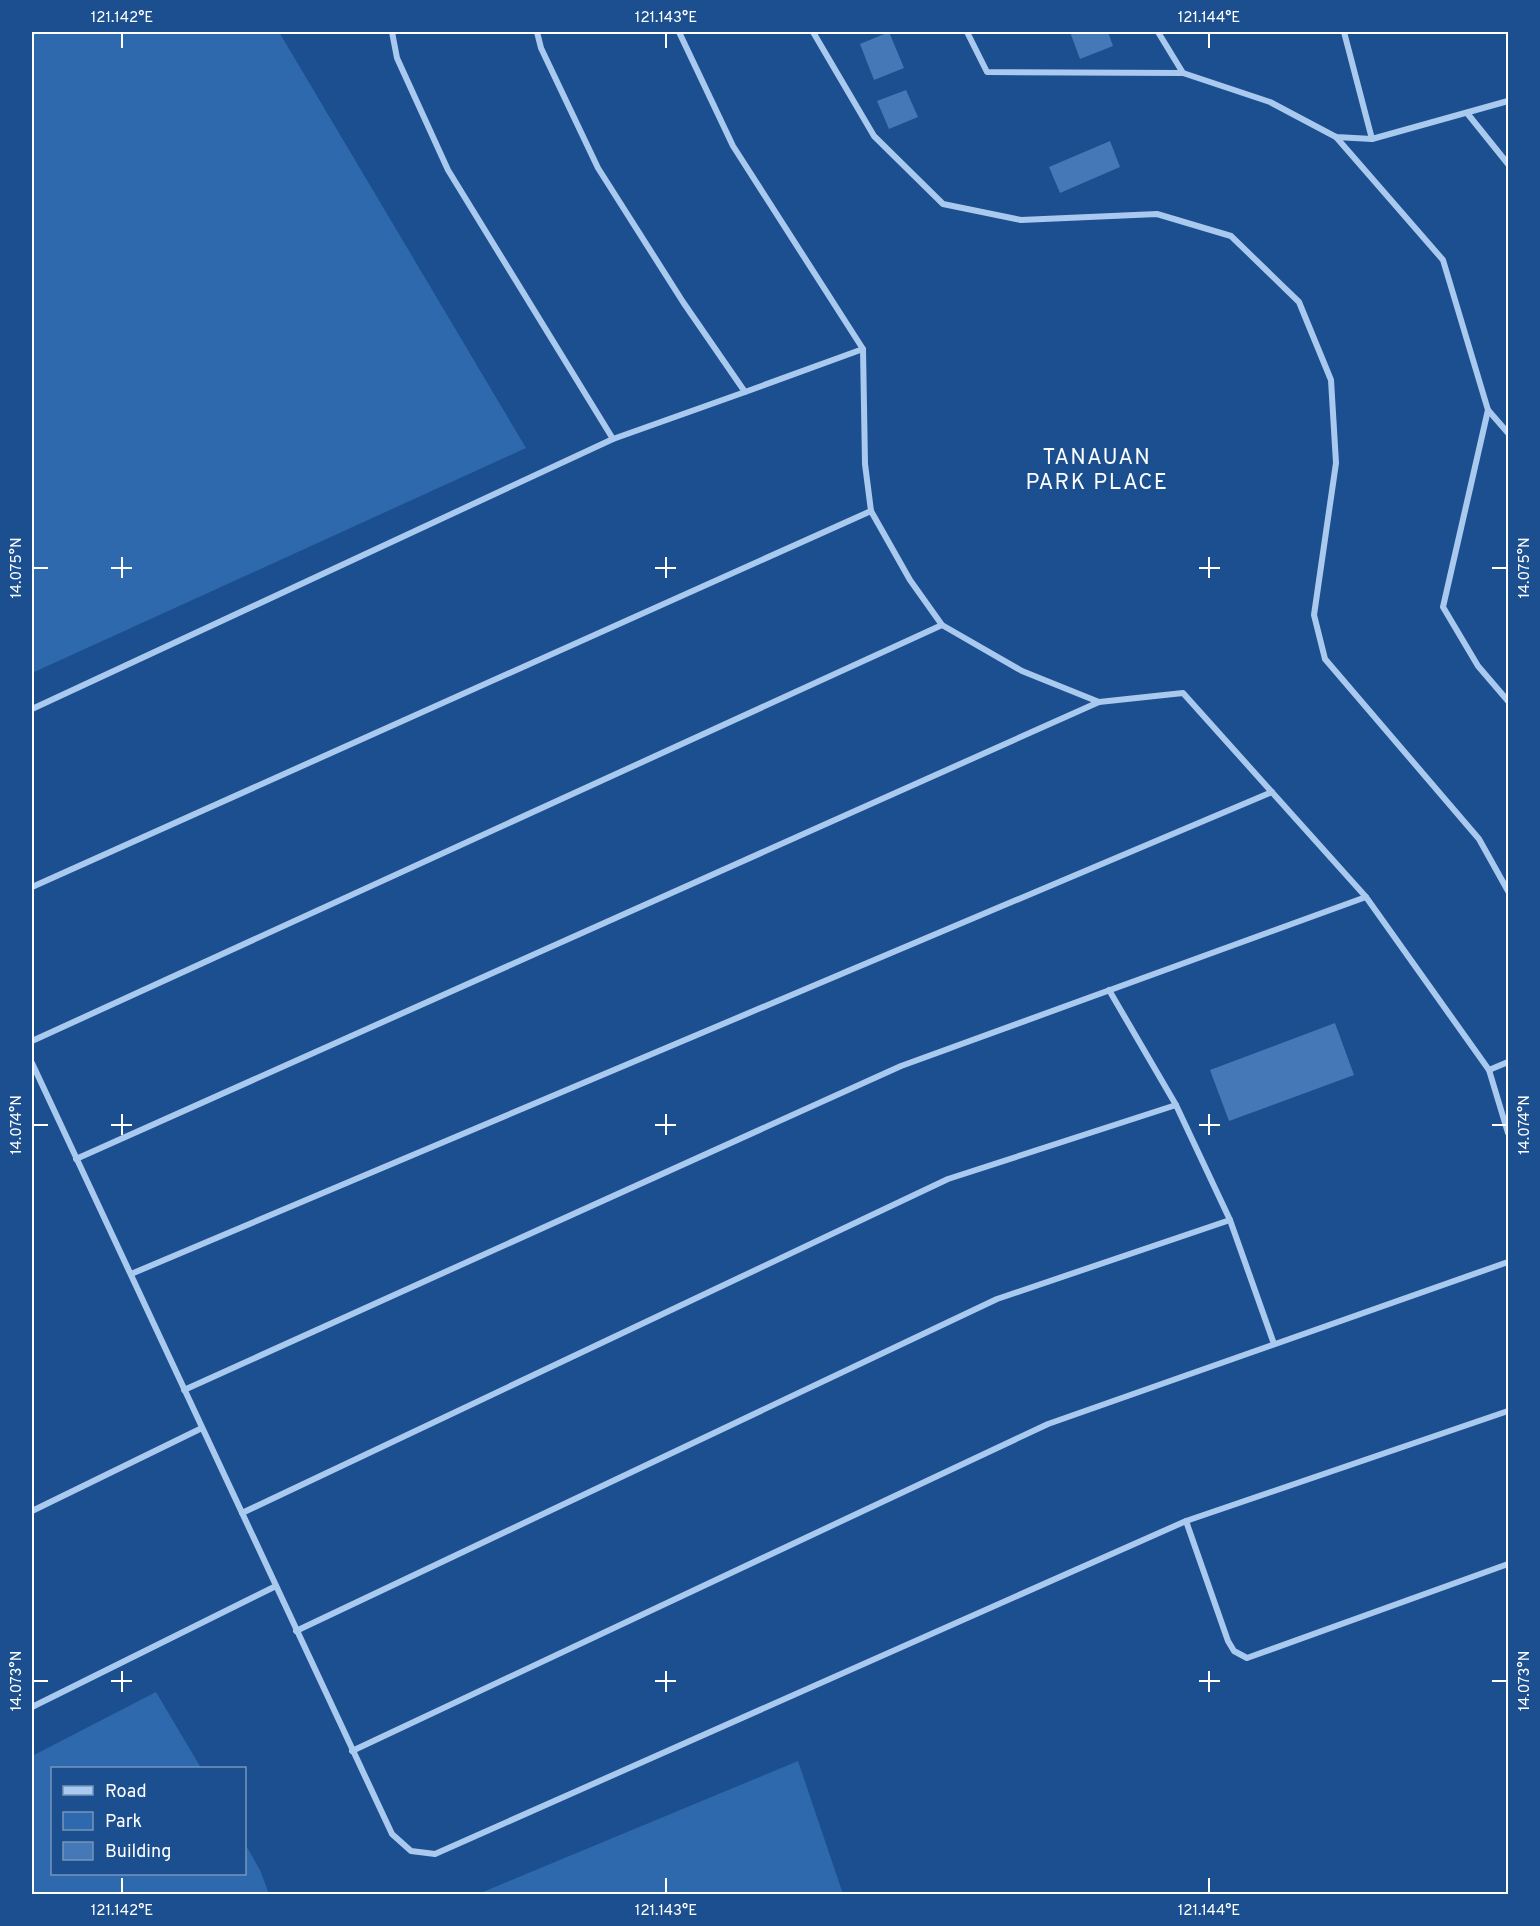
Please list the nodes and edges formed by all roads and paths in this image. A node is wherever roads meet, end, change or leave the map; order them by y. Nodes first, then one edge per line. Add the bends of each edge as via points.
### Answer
1 (392, 32) edge
2 (537, 32) edge
3 (679, 32) edge
4 (813, 32) edge
5 (967, 32) edge
6 (1158, 32) edge
7 (1344, 32) edge
8 (1184, 73) junction
9 (1509, 101) edge
10 (1467, 113) junction
11 (1336, 137) junction
12 (1372, 139) junction
13 (1509, 164) edge
14 (863, 349) junction
15 (745, 392) junction
16 (1488, 410) junction
17 (1509, 434) edge
18 (613, 439) junction
19 (871, 511) junction
20 (942, 625) junction
21 (1509, 701) edge
22 (1099, 702) junction
23 (32, 709) edge
24 (1272, 792) junction
25 (32, 887) edge
26 (1509, 891) edge
27 (1366, 897) junction
28 (1109, 990) junction
29 (32, 1041) edge
30 (1509, 1062) edge
31 (32, 1063) edge
32 (1489, 1070) junction
33 (1176, 1105) junction
34 (1509, 1133) edge
35 (76, 1159) junction
36 (1230, 1220) junction
37 (1509, 1262) edge
38 (131, 1274) junction
39 (1274, 1344) junction
40 (184, 1390) junction
41 (1509, 1411) edge
42 (202, 1428) junction
43 (32, 1511) edge
44 (242, 1513) junction
45 (1186, 1521) junction
46 (1509, 1563) edge
47 (276, 1586) junction
48 (296, 1631) junction
49 (32, 1707) edge
50 (352, 1751) junction

1 - 18 street via 397,58 448,170
2 - 15 street via 598,168
3 - 14 street via 733,146
4 - 26 street via 874,136 943,204 1021,220 1157,214 1231,236 1299,302 1331,380 1336,463 1314,615 1325,659 1479,839
5 - 8 street via 987,72
6 - 8 street
7 - 12 street
8 - 11 street via 1270,102
9 - 10 street
10 - 12 street
10 - 13 street
11 - 12 street
11 - 16 street via 1443,261
14 - 15 street
14 - 19 street via 865,464
15 - 18 street
16 - 17 street
16 - 21 street via 1443,607 1478,666
18 - 23 street
19 - 20 street via 910,580
19 - 25 street
20 - 22 street via 1022,671
20 - 29 street
22 - 24 street via 1183,693
22 - 35 street
24 - 27 street
24 - 38 street
27 - 28 street
27 - 32 street
28 - 33 street
28 - 40 street via 901,1066
30 - 32 street
31 - 35 street
32 - 34 street
33 - 36 street
33 - 44 street via 948,1179
35 - 38 street
36 - 39 street
36 - 48 street via 996,1299
37 - 39 street
38 - 40 street
39 - 50 street via 1048,1424
40 - 42 street
41 - 45 street
42 - 43 street
42 - 44 street
44 - 47 street
45 - 46 street via 1227,1641 1246,1658
45 - 50 street via 435,1854 411,1851 392,1834
47 - 48 street
47 - 49 street
48 - 50 street

